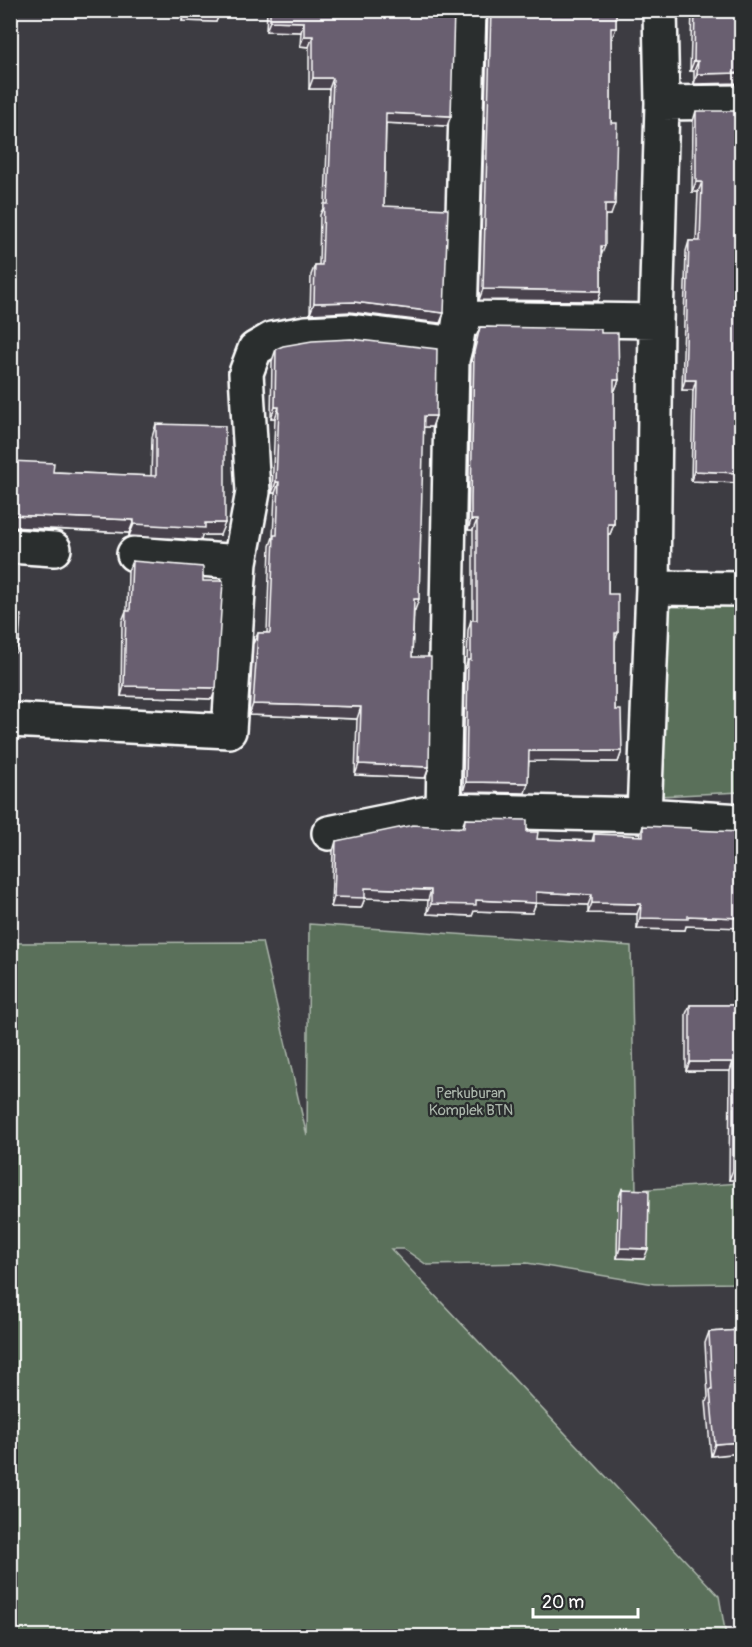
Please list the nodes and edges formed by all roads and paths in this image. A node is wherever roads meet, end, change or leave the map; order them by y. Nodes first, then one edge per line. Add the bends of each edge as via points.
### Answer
1 (469, 10) edge
2 (660, 10) edge
3 (741, 102) edge
4 (662, 103) junction
5 (656, 321) junction
6 (458, 331) junction
7 (10, 546) edge
8 (54, 549) dead end
9 (134, 554) dead end
10 (240, 562) junction
11 (653, 588) junction
12 (741, 589) edge
13 (10, 720) edge
14 (443, 810) junction
15 (644, 815) junction
16 (741, 821) edge
17 (329, 834) dead end

1 - 6 street
2 - 4 street
3 - 4 street
4 - 5 street
5 - 6 street
5 - 11 street
6 - 10 street via 306,333 273,339 255,349 246,373 253,492
6 - 14 street via 452,360
7 - 8 street
9 - 10 street
10 - 13 street via 229,731
11 - 12 street
11 - 15 street
14 - 15 street
14 - 17 street
15 - 16 street

